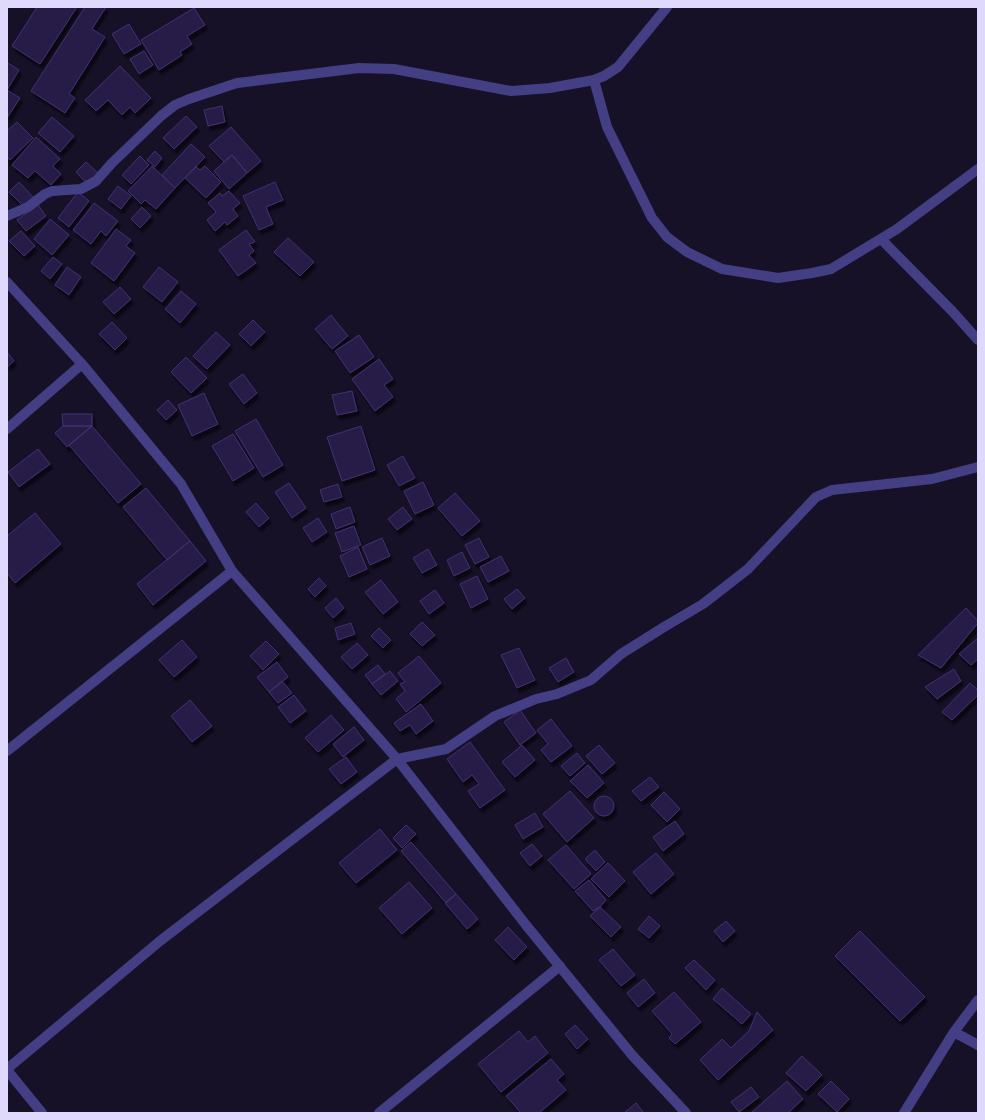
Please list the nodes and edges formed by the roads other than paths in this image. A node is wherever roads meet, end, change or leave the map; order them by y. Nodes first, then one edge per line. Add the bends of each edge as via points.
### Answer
1 (668, 7) edge
2 (594, 80) junction
3 (978, 169) edge
4 (7, 216) edge
5 (881, 239) junction
6 (7, 282) edge
7 (978, 340) edge
8 (82, 364) junction
9 (7, 429) edge
10 (978, 466) edge
11 (232, 571) junction
12 (7, 750) edge
13 (397, 759) junction
14 (560, 966) junction
15 (978, 1000) edge
16 (954, 1032) junction
17 (978, 1045) edge
18 (7, 1069) edge
19 (42, 1113) edge
20 (379, 1113) edge
21 (686, 1113) edge
22 (904, 1113) edge

1 - 2 street via 618,67
2 - 4 street via 550,88 511,91 394,69 359,68 237,83 176,105 112,163 96,182 81,189 52,191
2 - 5 street via 607,127 652,218 667,237 687,252 722,269 778,278 831,269
3 - 5 street
5 - 7 street
6 - 8 street
8 - 9 street
8 - 11 street via 181,484
10 - 13 street via 932,479 832,490 816,497 748,568 703,604 621,654 591,680 495,716 446,749
11 - 12 street
11 - 13 street
13 - 14 street
13 - 18 street via 160,941
14 - 20 street
14 - 21 street via 632,1055
15 - 16 street
16 - 17 street
16 - 22 street
18 - 19 street

